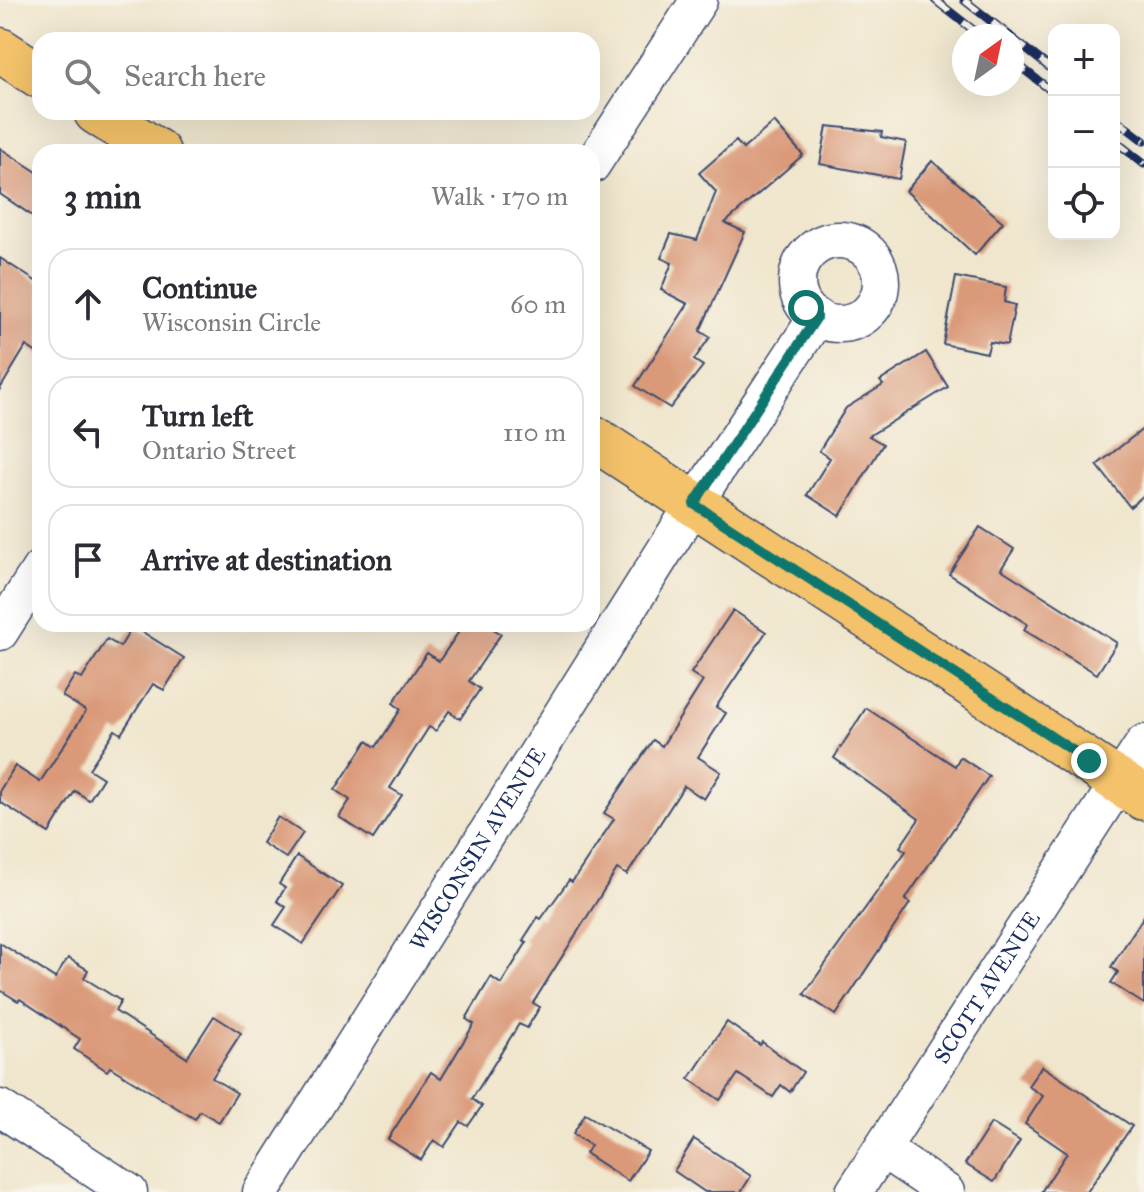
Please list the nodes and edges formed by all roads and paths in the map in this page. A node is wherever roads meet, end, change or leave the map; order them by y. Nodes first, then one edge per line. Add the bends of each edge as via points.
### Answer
1 (699, 0) edge
2 (0, 50) edge
3 (32, 71) edge
4 (108, 120) edge
5 (146, 144) edge
6 (600, 153) edge
7 (817, 317) dead end
8 (600, 442) edge
9 (694, 504) junction
10 (32, 582) edge
11 (0, 632) edge
12 (1144, 743) edge
13 (1132, 789) edge
14 (0, 1108) edge
15 (882, 1149) junction
16 (129, 1192) edge
17 (261, 1192) edge
18 (854, 1192) edge
19 (946, 1192) edge

1 - 6 street
2 - 3 main road
4 - 5 main road
7 - 9 street, WISCONSIN AVENUE
8 - 9 main road
9 - 13 main road
9 - 17 street, WISCONSIN AVENUE
10 - 11 street
12 - 13 street, SCOTT AVENUE
13 - 15 street, SCOTT AVENUE
14 - 16 street
15 - 18 street, SCOTT AVENUE
15 - 19 street

